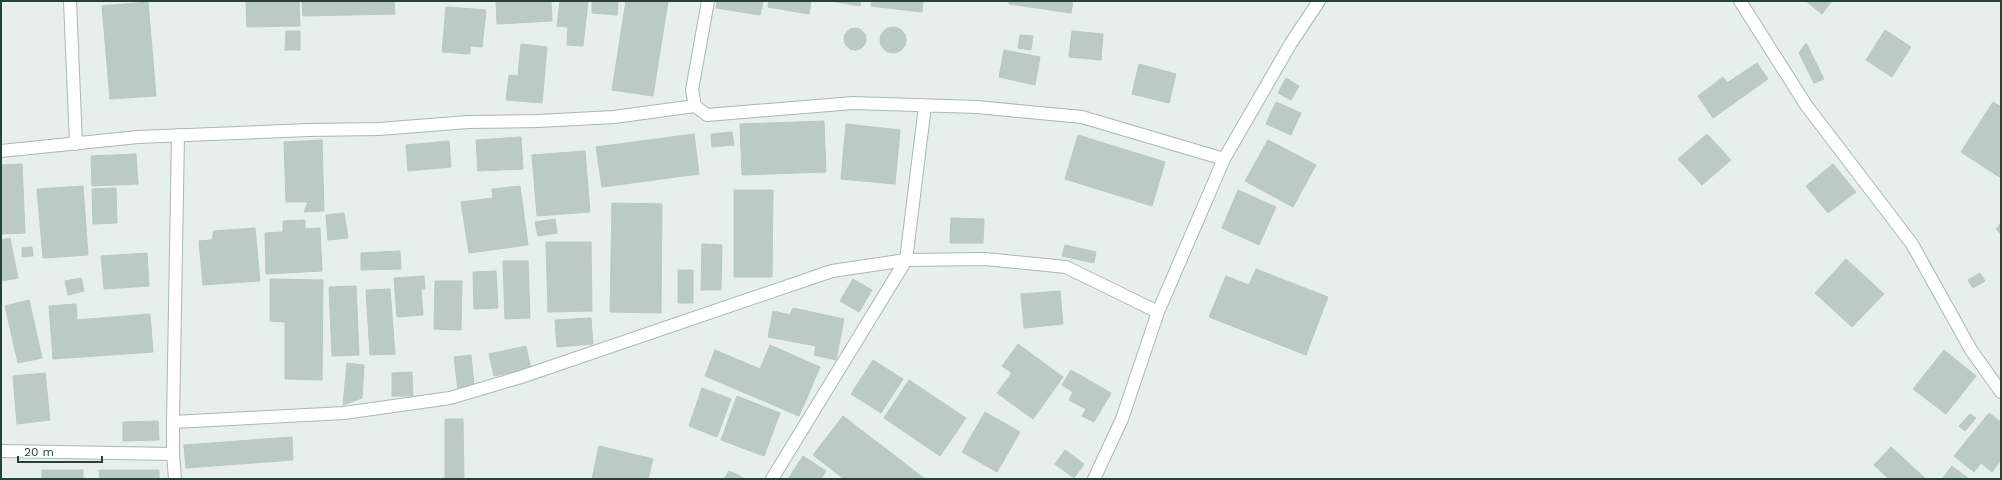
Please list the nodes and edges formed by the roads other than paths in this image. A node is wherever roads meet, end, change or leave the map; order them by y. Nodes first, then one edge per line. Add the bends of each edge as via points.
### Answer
1 (70, 1) edge
2 (708, 1) edge
3 (1319, 1) edge
4 (1740, 1) edge
5 (695, 106) junction
6 (924, 106) junction
7 (178, 135) junction
8 (76, 144) junction
9 (1, 152) edge
10 (1224, 159) junction
11 (906, 260) junction
12 (1158, 312) junction
13 (2001, 392) edge
14 (173, 422) junction
15 (1, 451) edge
16 (173, 454) junction
17 (175, 479) edge
18 (772, 479) edge
19 (1094, 479) edge

1 - 8 street
2 - 5 street via 692,90
3 - 10 street via 1291,43
4 - 13 street via 1806,105 1912,244 1971,350
5 - 6 street via 707,115 854,104
5 - 7 street via 584,119
6 - 10 street via 977,107 1082,117
6 - 11 street
7 - 8 street
7 - 14 street
8 - 9 street
10 - 12 street
11 - 12 street via 985,259 1066,267
11 - 14 street via 832,271 521,377 450,398 344,413
11 - 18 street
12 - 19 street via 1122,419
14 - 16 street
15 - 16 street
16 - 17 street

